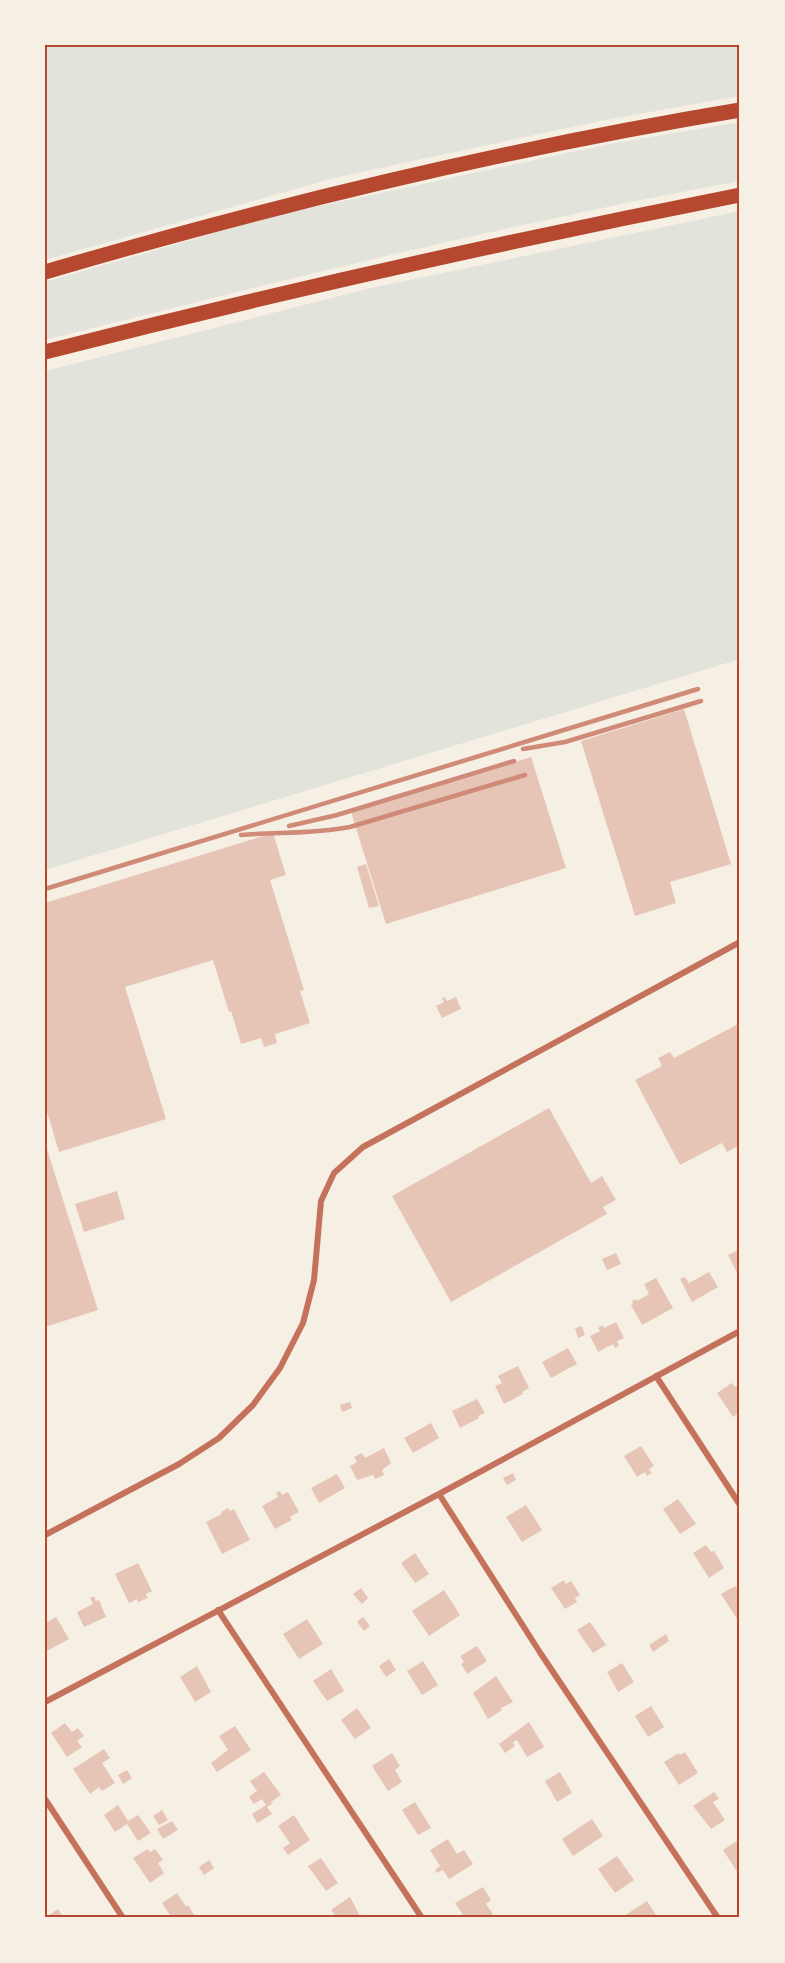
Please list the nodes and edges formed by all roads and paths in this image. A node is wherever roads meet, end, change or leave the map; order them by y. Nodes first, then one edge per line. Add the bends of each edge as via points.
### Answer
1 (740, 110) edge
2 (740, 195) edge
3 (45, 272) edge
4 (45, 352) edge
5 (740, 942) edge
6 (740, 1331) edge
7 (656, 1376) junction
8 (439, 1494) junction
9 (740, 1505) edge
10 (45, 1535) edge
11 (218, 1610) junction
12 (45, 1702) edge
13 (45, 1799) edge
14 (123, 1918) edge
15 (422, 1918) edge
16 (718, 1918) edge

1 - 3 highway via 597,135 450,167 196,229
2 - 4 highway via 461,252
5 - 10 street via 363,1147 334,1173 321,1201 314,1280 303,1323 280,1368 253,1405 219,1438 179,1464
6 - 7 street
7 - 8 street
7 - 9 street
8 - 11 street
8 - 16 street
11 - 12 street
11 - 15 street
13 - 14 street

